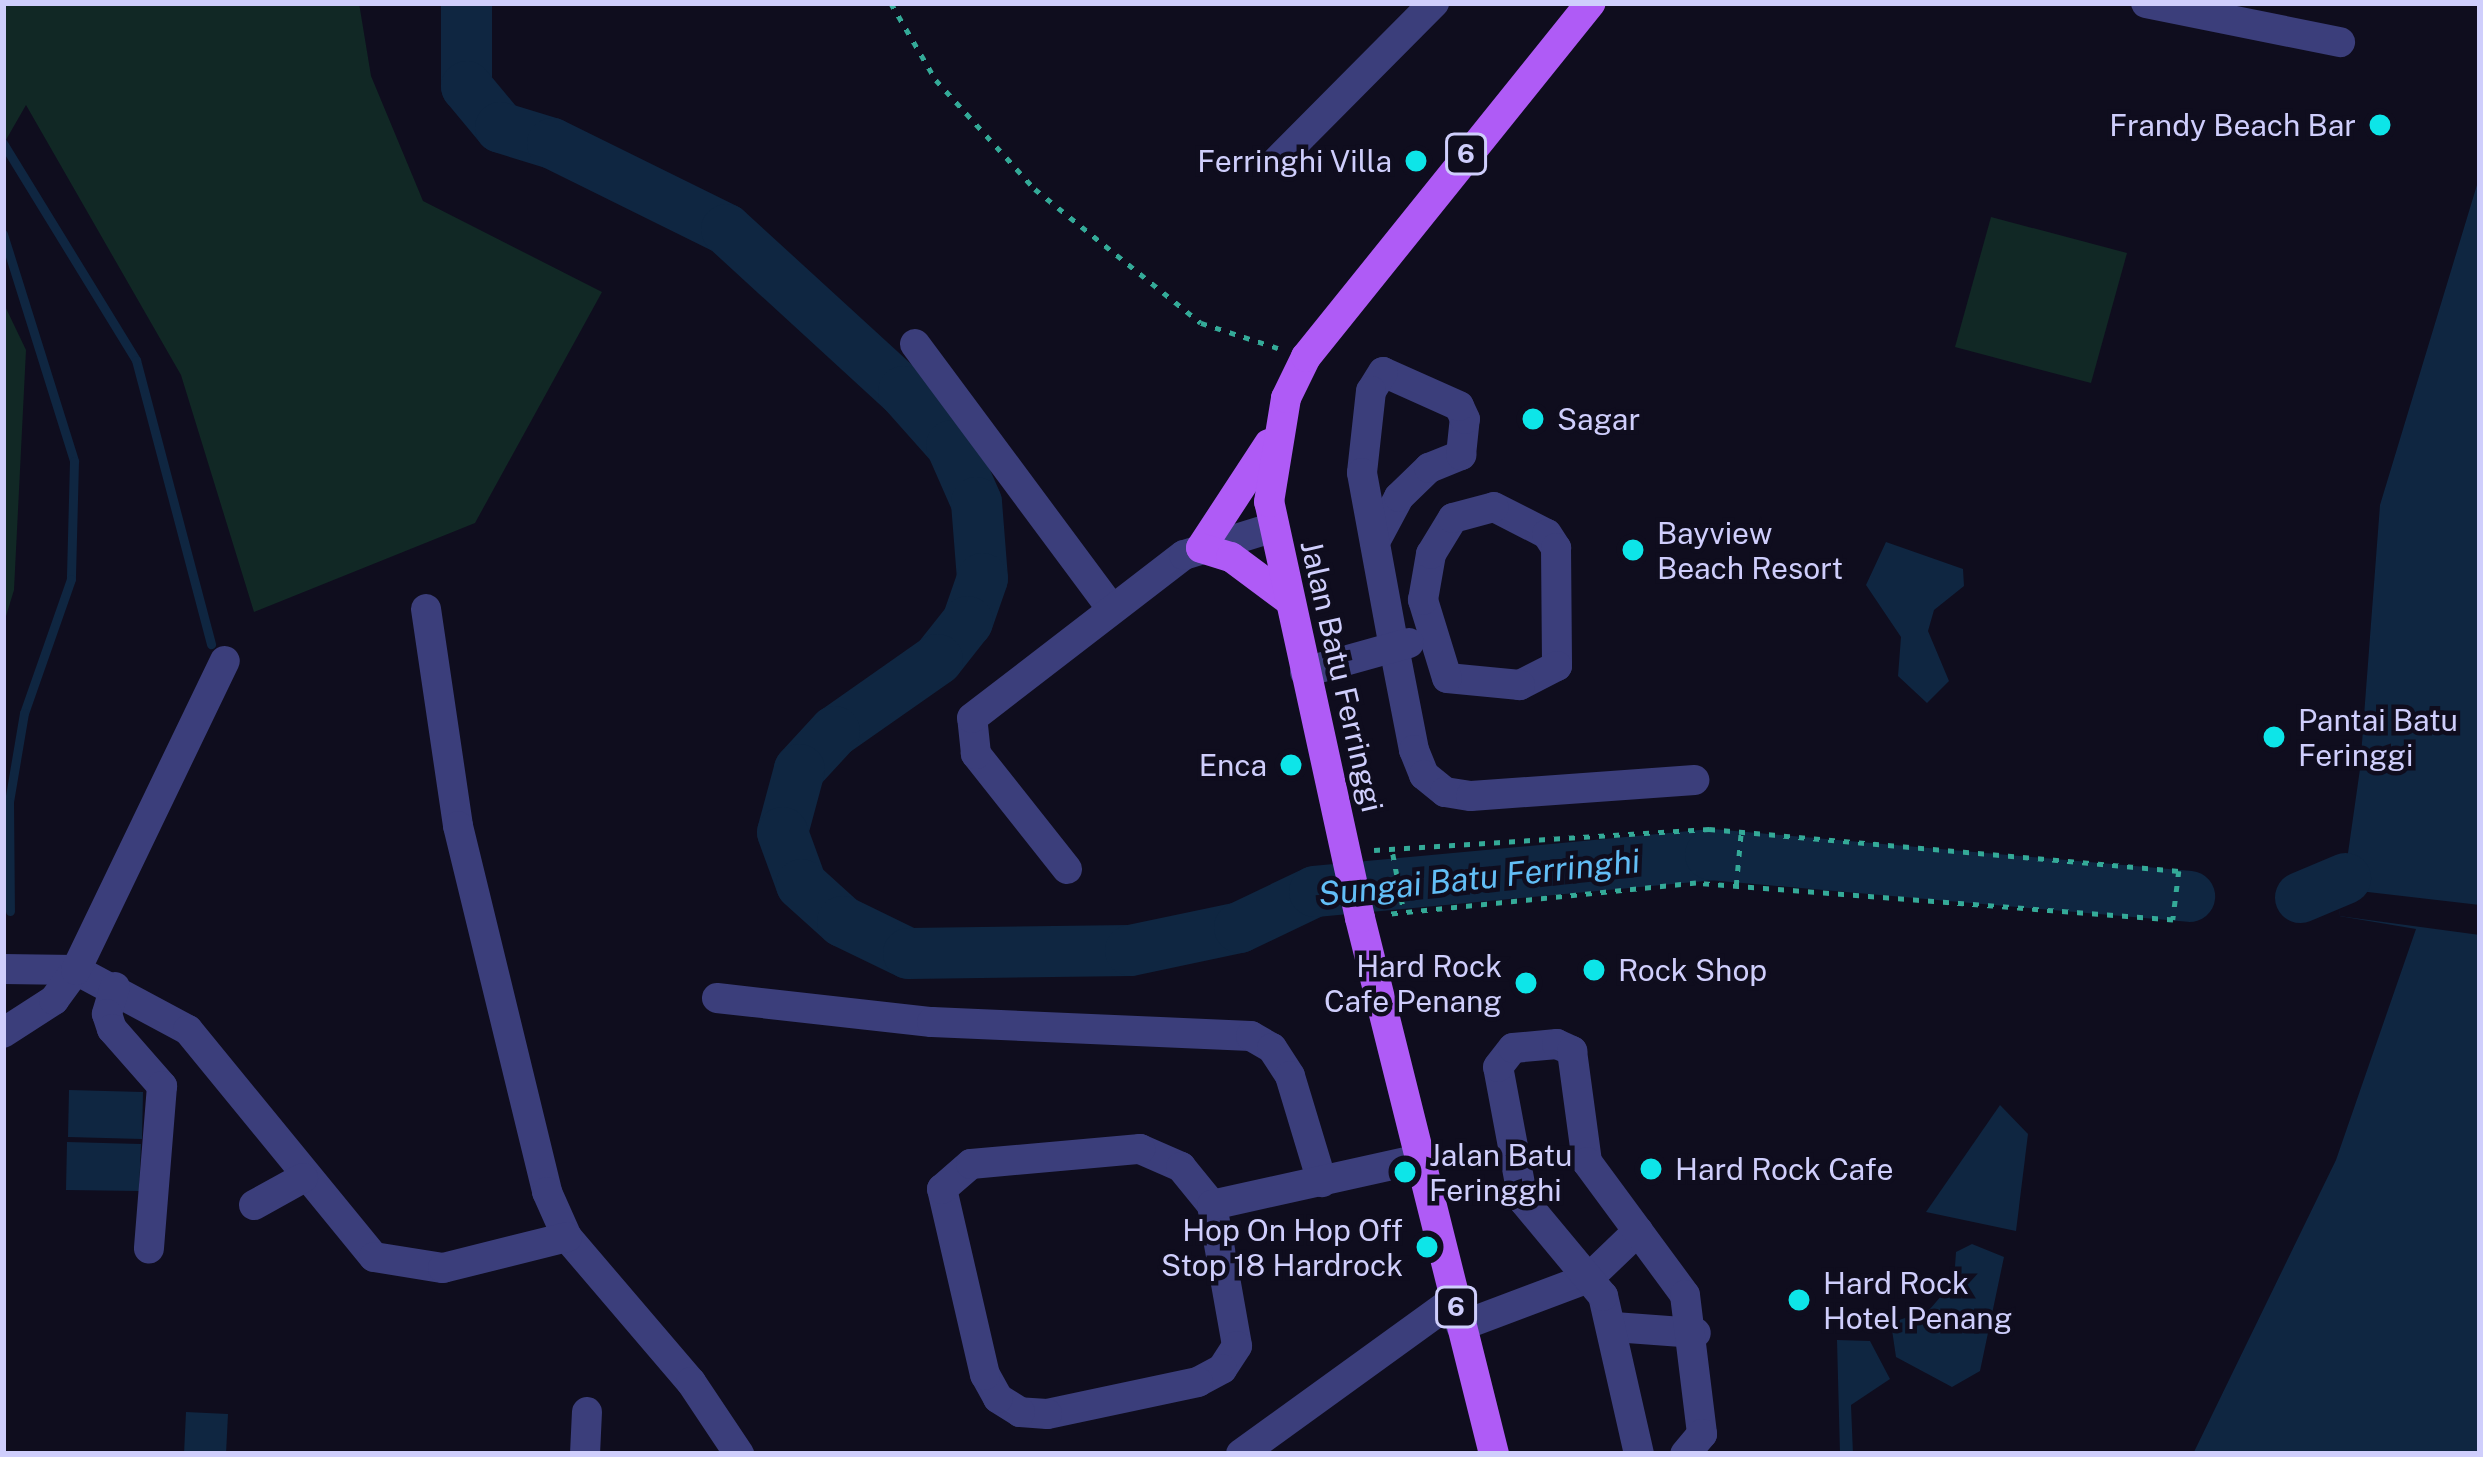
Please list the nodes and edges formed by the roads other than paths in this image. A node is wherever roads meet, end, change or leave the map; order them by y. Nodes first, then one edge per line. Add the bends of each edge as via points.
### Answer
1 (1434, 3) edge
2 (1592, 3) edge
3 (2146, 3) edge
4 (2341, 42) dead end
5 (1277, 160) dead end
6 (915, 344) dead end
7 (1278, 427) junction
8 (1272, 528) junction
9 (1375, 542) junction
10 (1201, 548) junction
11 (1289, 600) junction
12 (1112, 608) junction
13 (426, 609) dead end
14 (1432, 638) junction
15 (1394, 647) junction
16 (225, 662) dead end
17 (1305, 672) junction
18 (1694, 780) dead end
19 (1067, 869) dead end
20 (3, 969) edge
21 (76, 970) junction
22 (115, 987) junction
23 (717, 998) dead end
24 (3, 1033) edge
25 (1420, 1159) junction
26 (303, 1178) junction
27 (1322, 1182) junction
28 (254, 1205) dead end
29 (1212, 1205) junction
30 (1639, 1231) junction
31 (567, 1237) junction
32 (148, 1249) dead end
33 (1589, 1278) junction
34 (1457, 1313) junction
35 (1614, 1327) junction
36 (1696, 1333) junction
37 (587, 1412) dead end
38 (585, 1454) edge
39 (739, 1454) edge
40 (1241, 1454) edge
41 (1494, 1454) edge
42 (1639, 1454) edge
43 (1684, 1454) edge

1 - 5 street
2 - 7 main road, Jalan Batu Ferringgi / 6 via 1306,357
3 - 4 street
6 - 12 street
7 - 8 main road, Jalan Batu Ferringgi / 6
7 - 10 main road
8 - 10 street
8 - 11 main road, Jalan Batu Ferringgi / 6
9 - 9 street via 1362,473 1371,392 1383,372 1459,406 1465,419 1461,455 1429,468 1399,497
9 - 15 street
10 - 11 main road via 1231,557
10 - 12 street
11 - 17 main road, Jalan Batu Ferringgi / 6
12 - 19 street via 972,718 976,754
13 - 31 street via 458,826 547,1192
14 - 14 street via 1423,600 1431,554 1453,518 1494,507 1552,538 1552,671 1520,685 1454,680 1442,673
14 - 15 street
15 - 17 street
15 - 18 street via 1414,750 1424,775 1444,792
16 - 21 street
17 - 25 main road, Jalan Batu Ferringgi / 6
20 - 21 street
21 - 22 street
21 - 24 street via 54,1000
22 - 26 street via 188,1030
22 - 32 street via 107,1014 112,1029 162,1087
23 - 27 street via 932,1022 1251,1036 1272,1048 1290,1076
25 - 27 street
25 - 34 main road, Jalan Batu Ferringgi / 6
26 - 28 street
26 - 31 street via 355,1242 397,1266 443,1268
27 - 29 street
29 - 29 street via 1181,1167 1140,1149 1061,1152 953,1173 942,1209 998,1398 1020,1412 1047,1414 1222,1370 1237,1346 1238,1319
30 - 33 street
30 - 33 street via 1588,1162 1572,1051 1557,1044 1504,1051 1498,1067 1527,1213
30 - 36 street via 1685,1295
31 - 39 street via 691,1382
33 - 34 street
33 - 35 street
34 - 40 street
34 - 41 main road, Jalan Batu Ferringgi / 6
35 - 36 street
35 - 42 street
36 - 43 street via 1702,1434
37 - 38 street

